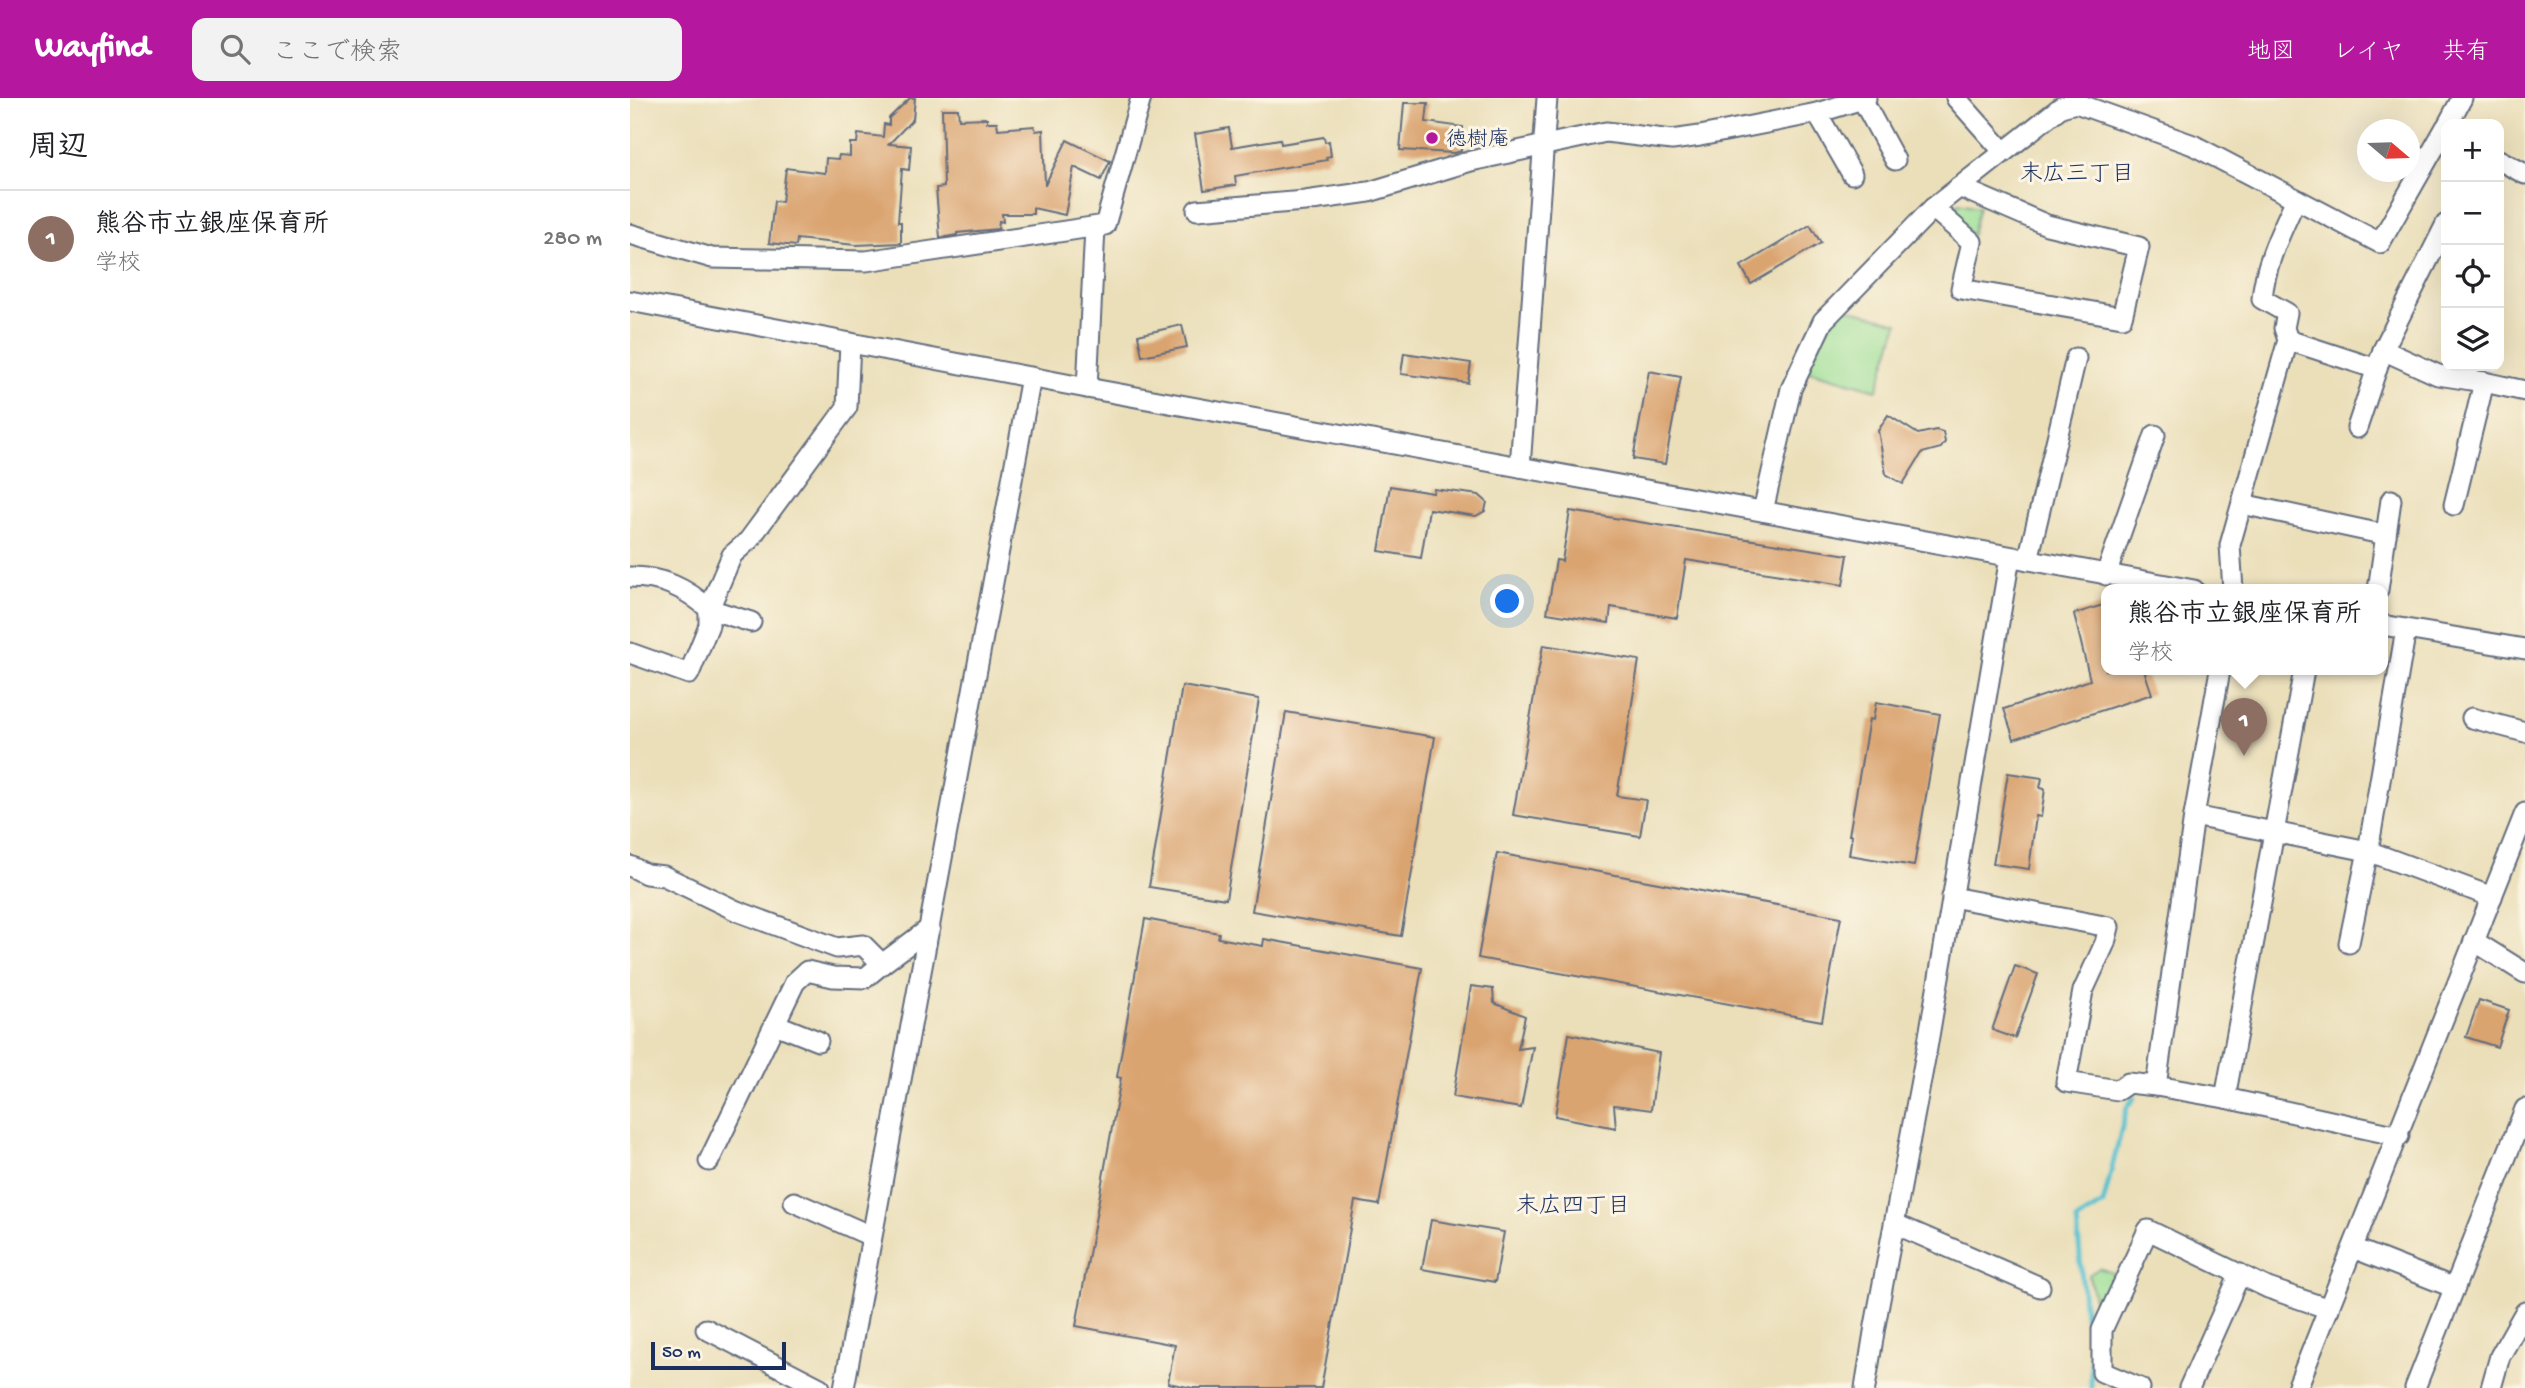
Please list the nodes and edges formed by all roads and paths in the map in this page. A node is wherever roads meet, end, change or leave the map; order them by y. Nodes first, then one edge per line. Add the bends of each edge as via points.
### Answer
1 (1141, 98) edge
2 (1547, 98) edge
3 (1956, 98) edge
4 (2462, 98) edge
5 (1864, 99) edge
6 (1816, 113) junction
7 (2451, 119) edge
8 (2441, 138) edge
9 (1544, 145) junction
10 (2003, 151) junction
11 (1895, 160) dead end
12 (2504, 163) edge
13 (1852, 174) dead end
14 (2525, 174) edge
15 (1959, 187) junction
16 (2296, 199) junction
17 (1933, 208) junction
18 (1197, 210) dead end
19 (1095, 228) junction
20 (630, 234) edge
21 (2441, 234) edge
22 (630, 301) edge
23 (2288, 340) junction
24 (850, 343) junction
25 (2076, 358) dead end
26 (2380, 360) junction
27 (1031, 377) junction
28 (2484, 382) junction
29 (1087, 388) junction
30 (2525, 391) edge
31 (2357, 428) dead end
32 (2155, 435) dead end
33 (1520, 467) junction
34 (2391, 500) dead end
35 (2242, 503) junction
36 (2454, 505) dead end
37 (1763, 511) junction
38 (2386, 535) junction
39 (2019, 559) junction
40 (2106, 575) junction
41 (630, 577) edge
42 (2159, 584) edge
43 (2233, 584) edge
44 (2379, 584) edge
45 (709, 609) junction
46 (751, 622) dead end
47 (2388, 626) edge
48 (2406, 629) junction
49 (2525, 649) edge
50 (630, 653) edge
51 (2219, 675) edge
52 (2303, 675) edge
53 (2472, 718) dead end
54 (2525, 732) edge
55 (2525, 813) edge
56 (2194, 816) junction
57 (2275, 832) junction
58 (2368, 851) junction
59 (630, 866) edge
60 (1952, 897) junction
61 (2492, 897) junction
62 (930, 928) junction
63 (2474, 941) junction
64 (2349, 943) dead end
65 (882, 964) junction
66 (2525, 973) edge
67 (775, 1024) junction
68 (818, 1041) dead end
69 (2156, 1086) junction
70 (2225, 1098) junction
71 (2525, 1109) edge
72 (2399, 1136) junction
73 (709, 1161) dead end
74 (794, 1202) dead end
75 (1895, 1224) junction
76 (872, 1236) junction
77 (2353, 1248) junction
78 (2240, 1275) junction
79 (2040, 1287) dead end
80 (2455, 1288) junction
81 (2329, 1310) junction
82 (2523, 1320) edge
83 (706, 1329) dead end
84 (820, 1388) edge
85 (844, 1388) edge
86 (1865, 1388) edge
87 (2140, 1388) edge
88 (2189, 1388) edge
89 (2297, 1388) edge
90 (2416, 1388) edge
91 (2491, 1388) edge

1 - 19 street via 1108,218 1105,225
2 - 9 street
3 - 10 street
4 - 7 street
5 - 6 street
5 - 11 street
6 - 9 street via 1672,140 1606,132
6 - 13 street
8 - 16 street via 2381,243
9 - 18 street via 1369,192
9 - 33 street
10 - 15 street
10 - 16 street via 2062,107 2076,103 2193,145
12 - 14 street
15 - 17 street
15 - 17 street via 2047,225 2139,247 2122,317 1961,289 1972,242
16 - 23 street via 2264,277 2262,299 2287,313 2284,327
17 - 37 street via 1823,321 1791,389
19 - 20 street via 866,261 712,258
19 - 29 street
21 - 26 street
22 - 24 street
23 - 26 street
23 - 35 street
24 - 27 street
24 - 45 street via 847,407 749,540 732,555
25 - 39 street
26 - 28 street
26 - 31 street
27 - 29 street
27 - 62 street
28 - 30 street
28 - 36 street
29 - 33 street
32 - 40 street
33 - 37 street
34 - 38 street
35 - 38 street
35 - 43 street via 2230,545
37 - 39 street
38 - 44 street
39 - 40 street
39 - 60 street
40 - 42 street
41 - 45 street via 649,577 690,591
45 - 46 street
45 - 50 street via 709,625 689,674
47 - 48 street
48 - 49 street
48 - 58 street
51 - 56 street
52 - 57 street
53 - 54 street
55 - 61 street
56 - 57 street
56 - 69 street
57 - 58 street
57 - 70 street
58 - 61 street
58 - 64 street
59 - 65 street via 837,948 863,945
60 - 69 street via 2109,927 2083,991 2066,1082 2118,1090 2128,1083
60 - 75 street
61 - 63 street
62 - 65 street
62 - 76 street
63 - 66 street
63 - 72 street
65 - 67 street via 865,978 807,971 795,982
67 - 68 street
67 - 73 street
69 - 70 street
70 - 72 street
71 - 80 street
72 - 77 street
74 - 76 street
75 - 79 street
75 - 86 street
76 - 85 street
77 - 80 street
77 - 81 street
78 - 81 street
78 - 87 street via 2148,1230 2102,1330 2102,1372
78 - 88 street
80 - 90 street
81 - 89 street
82 - 91 street via 2500,1356
83 - 84 street

